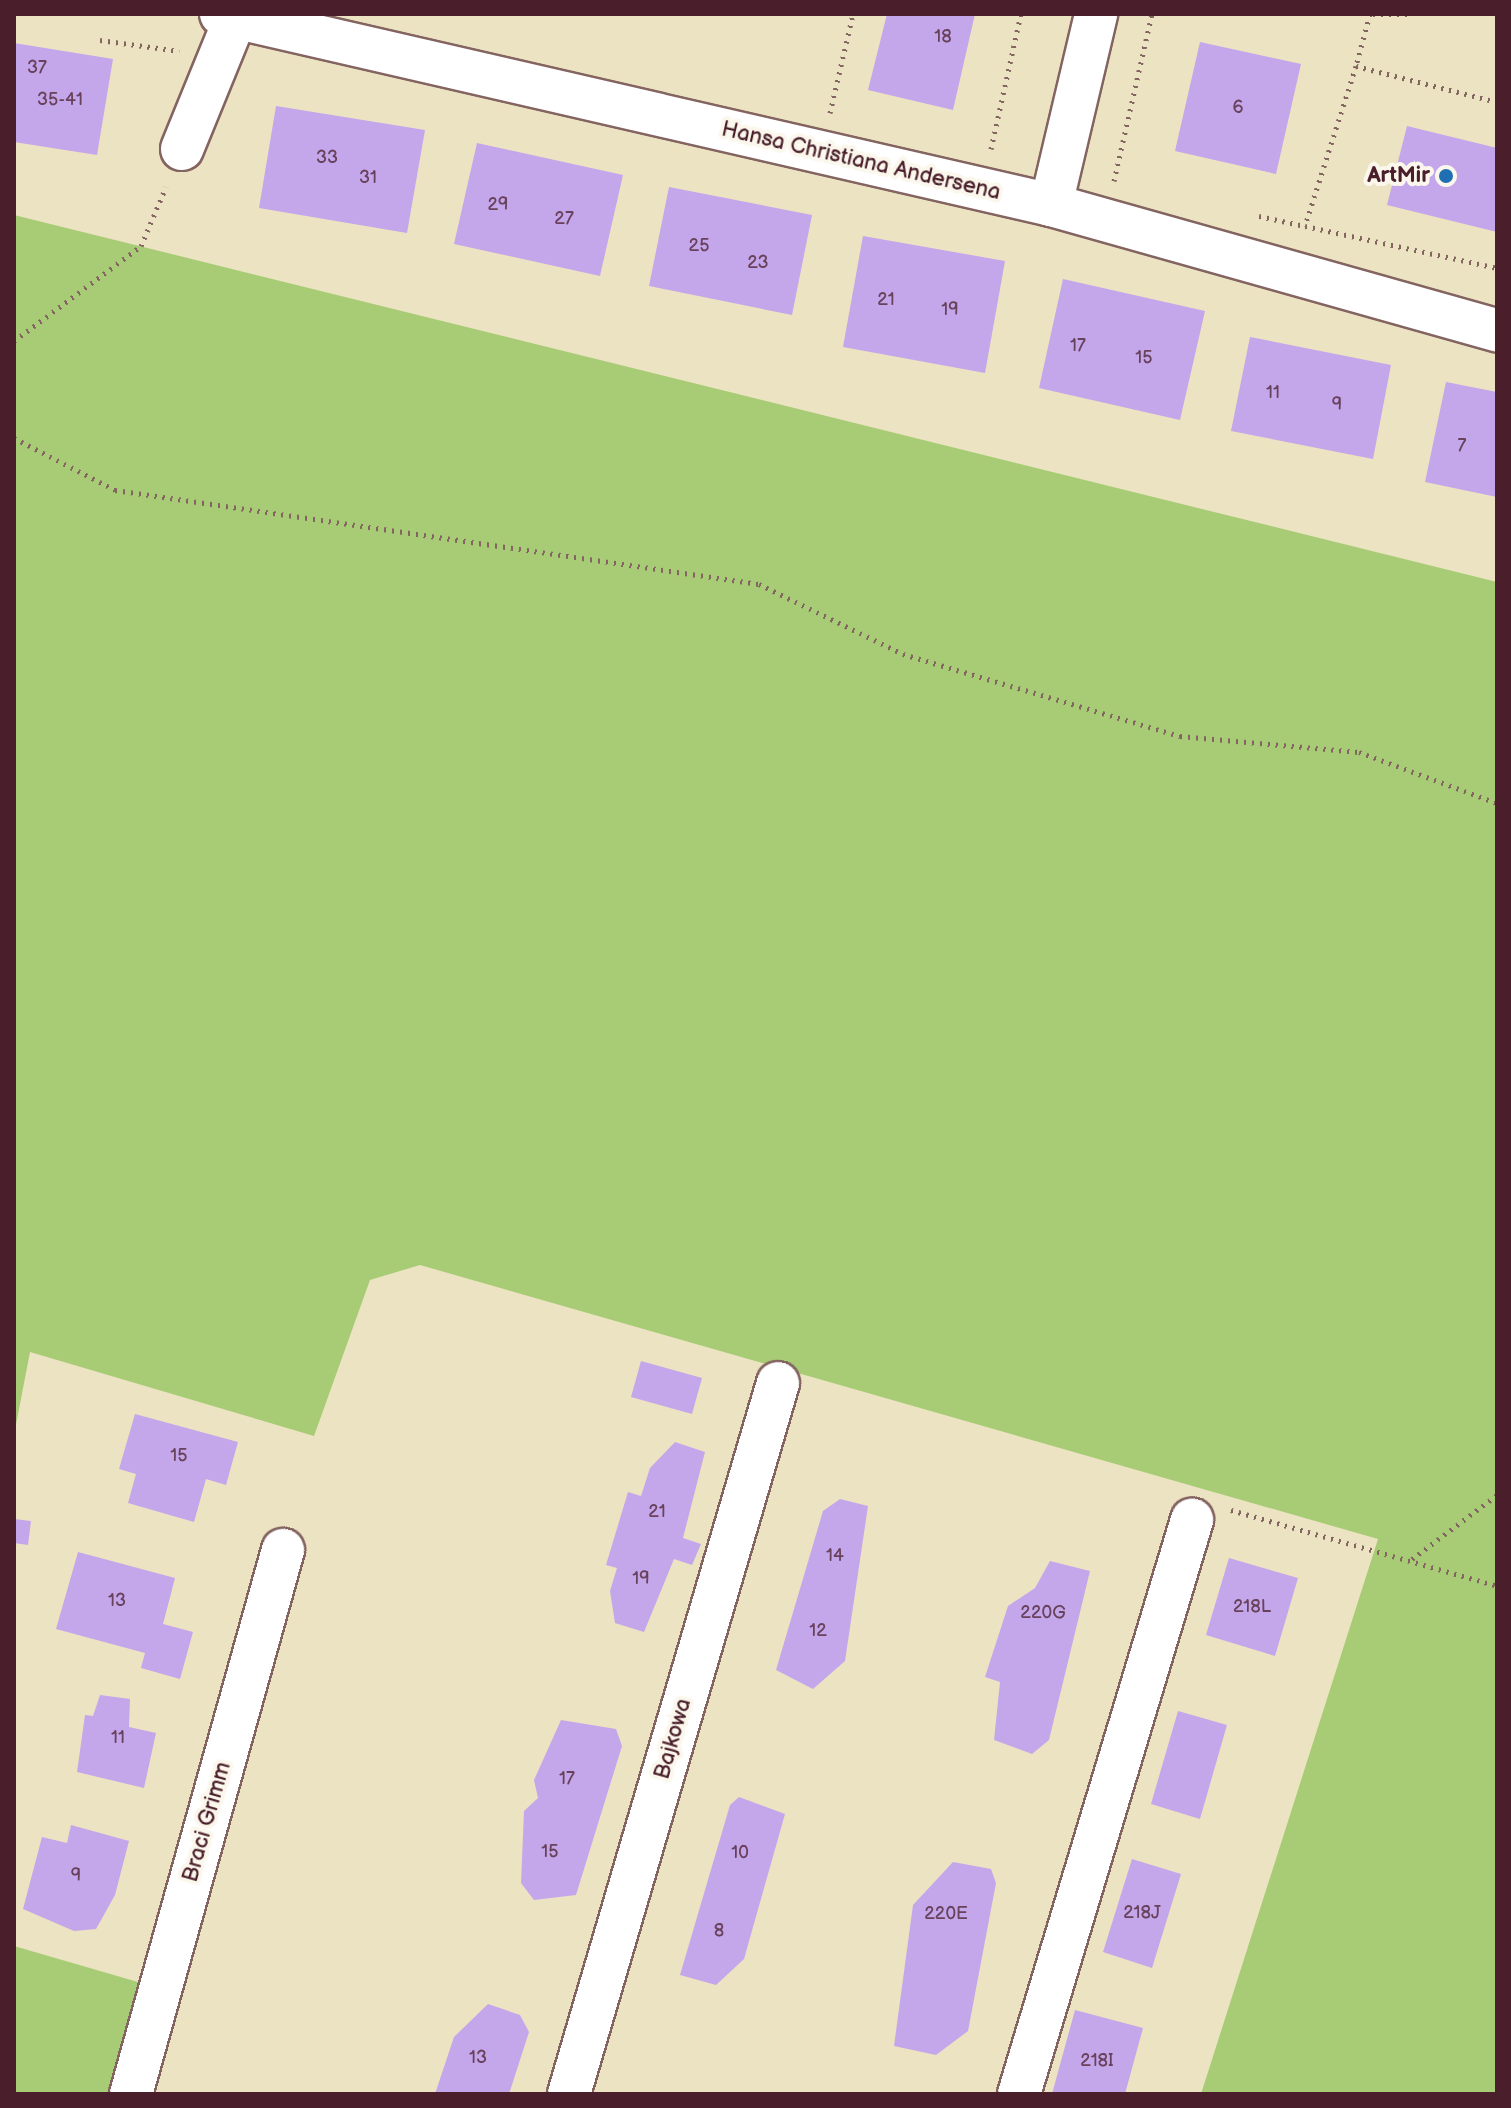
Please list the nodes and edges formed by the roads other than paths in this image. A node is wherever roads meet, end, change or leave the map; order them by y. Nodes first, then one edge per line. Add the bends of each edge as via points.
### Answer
1 (1096, 14) edge
2 (231, 15) edge
3 (182, 149) road end
4 (1051, 205) junction
5 (1497, 330) edge
6 (778, 1383) dead end
7 (1192, 1520) road end
8 (283, 1550) dead end
9 (131, 2094) edge
10 (569, 2094) edge
11 (1019, 2094) edge

1 - 4 street
2 - 3 street
2 - 4 street, Hansa Christiana Andersena
4 - 5 street, Hansa Christiana Andersena
6 - 10 street, Bajkowa
7 - 11 street
8 - 9 street, Braci Grimm

